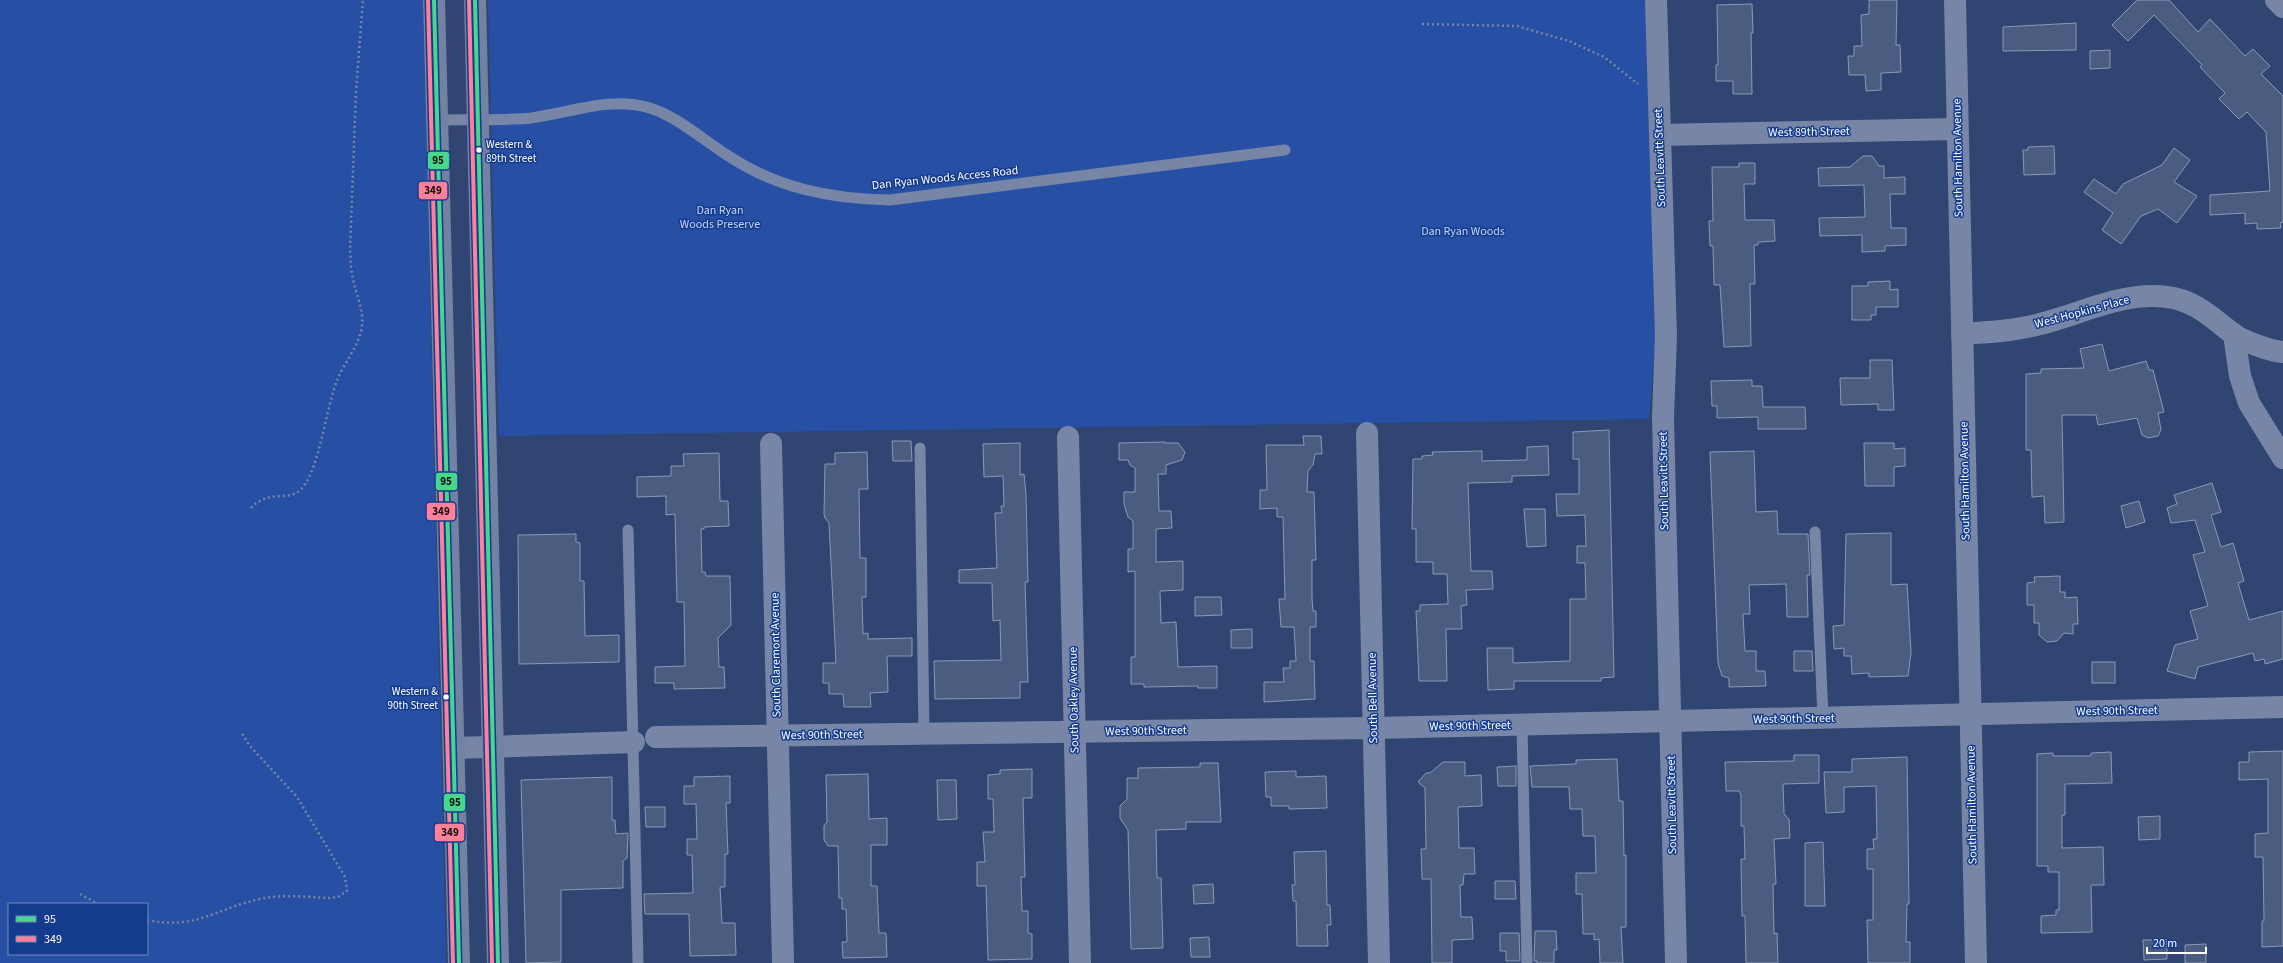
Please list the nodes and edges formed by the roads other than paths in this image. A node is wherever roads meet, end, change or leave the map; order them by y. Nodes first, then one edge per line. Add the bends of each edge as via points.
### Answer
1 (434, 0) edge
2 (475, 0) edge
3 (1656, 0) edge
4 (1955, 0) edge
5 (2276, 0) edge
6 (2283, 7) edge
7 (478, 119) junction
8 (437, 120) junction
9 (1958, 129) junction
10 (1660, 135) junction
11 (1285, 150) dead end
12 (1962, 334) junction
13 (2234, 334) junction
14 (2283, 352) edge
15 (1367, 433) dead end
16 (1068, 437) dead end
17 (771, 444) dead end
18 (920, 448) dead end
19 (2283, 458) edge
20 (628, 530) dead end
21 (1815, 532) dead end
22 (2283, 708) edge
23 (1970, 714) junction
24 (1822, 718) junction
25 (1670, 721) junction
26 (1522, 725) junction
27 (1374, 728) junction
28 (1075, 732) junction
29 (924, 734) junction
30 (778, 736) junction
31 (656, 737) dead end
32 (634, 742) junction
33 (493, 747) junction
34 (455, 748) junction
35 (459, 963) edge
36 (498, 963) edge
37 (638, 963) edge
38 (783, 963) edge
39 (1080, 963) edge
40 (1379, 963) edge
41 (1528, 963) edge
42 (1676, 963) edge
43 (1976, 963) edge

1 - 8 main road
2 - 7 main road
3 - 10 street, South Leavitt Street
4 - 9 street, South Hamilton Avenue
5 - 6 street
7 - 8 lane, Dan Ryan Woods Access Road
7 - 11 lane, Dan Ryan Woods Access Road via 531,118 612,103 636,105 650,108 673,119 727,156 761,175 825,196 857,200 898,199
7 - 33 main road
8 - 34 main road
9 - 10 street, West 89th Street
9 - 12 street, South Hamilton Avenue
10 - 25 street, South Leavitt Street via 1666,336 1663,417
12 - 13 street, West Hopkins Place via 1998,332 2039,324 2119,300 2143,296 2167,297 2186,302 2210,314
12 - 23 street, South Hamilton Avenue
13 - 14 street, West Hopkins Place via 2274,352
13 - 19 street via 2240,376 2249,403
15 - 27 street, South Bell Avenue
16 - 28 street, South Oakley Avenue
17 - 30 street, South Claremont Avenue
18 - 29 lane
20 - 32 lane
21 - 24 lane
22 - 23 street, West 90th Street
23 - 24 street, West 90th Street
23 - 43 street, South Hamilton Avenue
24 - 25 street, West 90th Street
25 - 26 street, West 90th Street
25 - 42 street, South Leavitt Street
26 - 27 street, West 90th Street
26 - 41 lane
27 - 28 street, West 90th Street
27 - 40 street, South Bell Avenue
28 - 29 street, West 90th Street
28 - 39 street, South Oakley Avenue
29 - 30 street, West 90th Street
30 - 31 street, West 90th Street
30 - 38 street, South Claremont Avenue
32 - 33 street
32 - 37 lane
33 - 34 street
33 - 36 main road
34 - 35 main road

